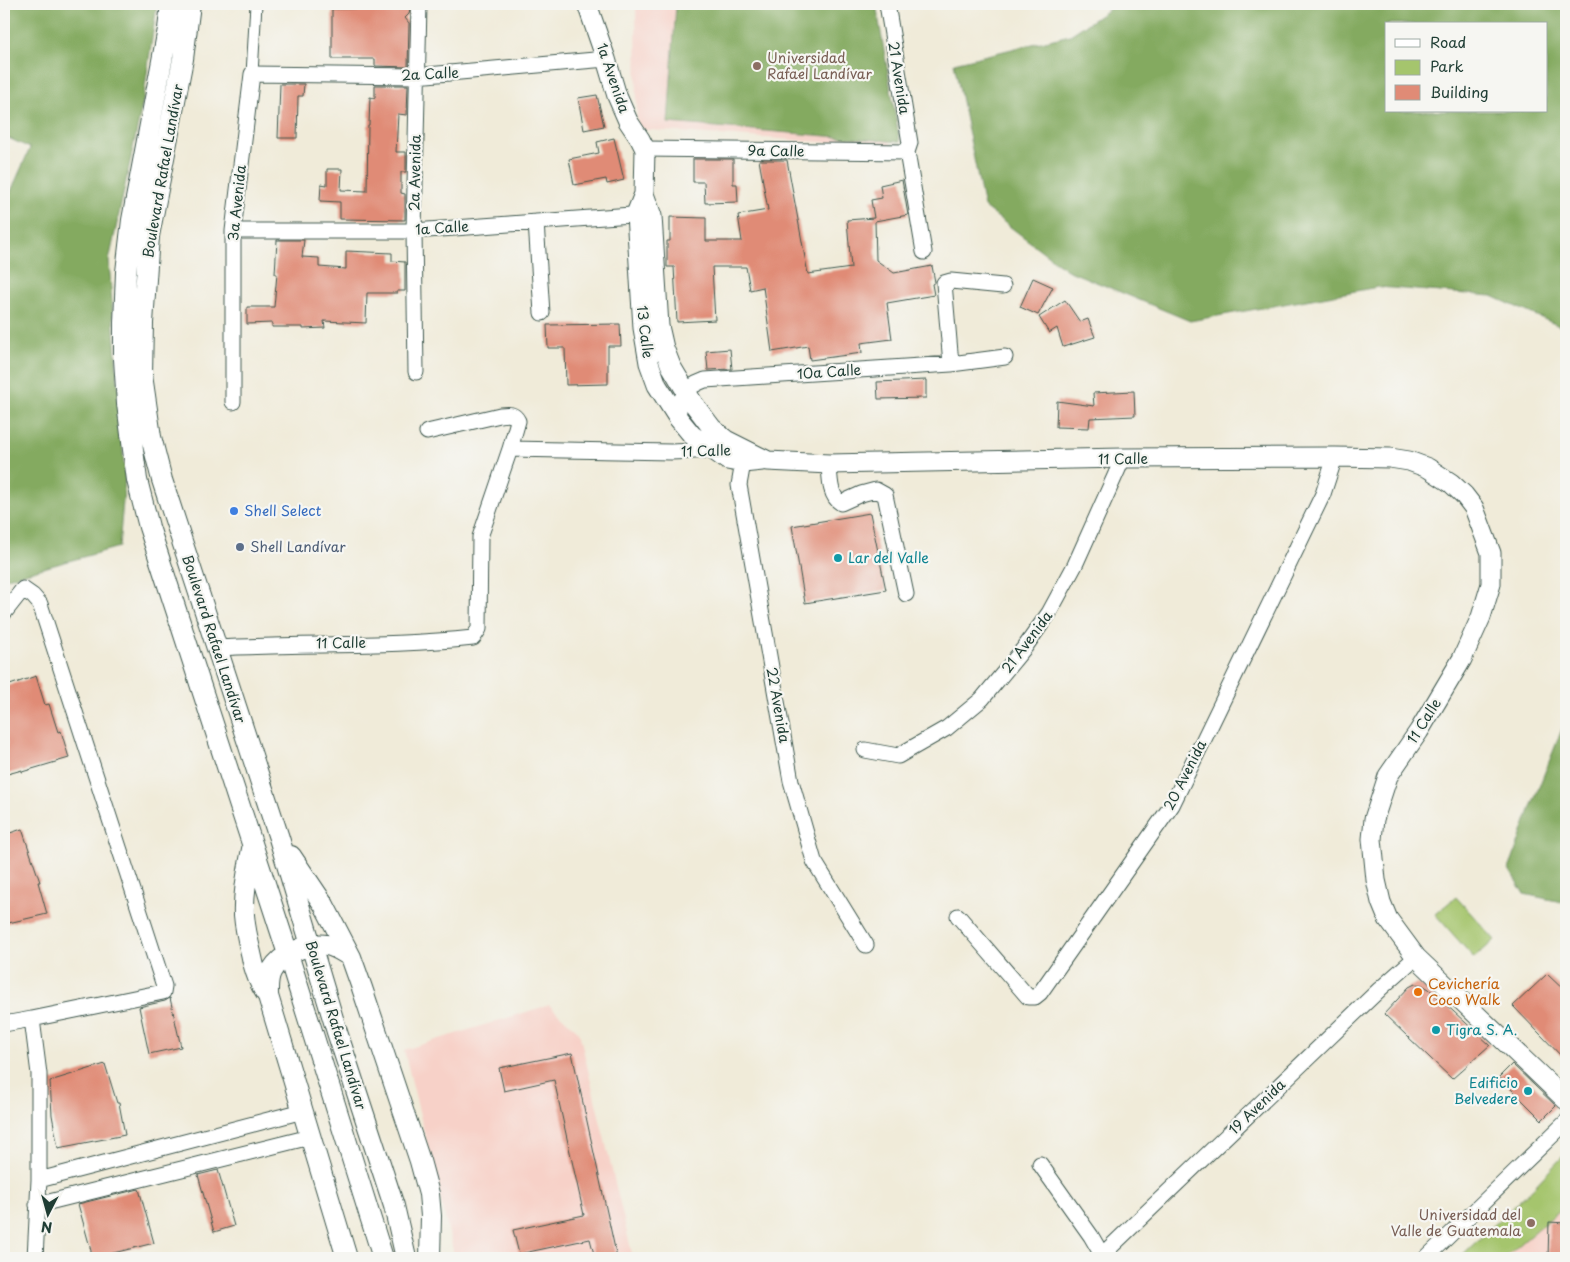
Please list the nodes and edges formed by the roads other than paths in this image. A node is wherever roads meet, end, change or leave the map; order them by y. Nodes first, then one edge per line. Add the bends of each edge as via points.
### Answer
1 (171, 4) edge
2 (190, 4) edge
3 (256, 4) edge
4 (419, 4) edge
5 (587, 4) edge
6 (887, 4) edge
7 (606, 59) junction
8 (252, 74) junction
9 (416, 76) junction
10 (645, 149) junction
11 (907, 152) junction
12 (644, 214) junction
13 (536, 222) junction
14 (233, 231) junction
15 (414, 231) junction
16 (924, 252) dead end
17 (1003, 286) dead end
18 (542, 313) dead end
19 (1005, 357) dead end
20 (951, 364) junction
21 (416, 372) dead end
22 (685, 391) junction
23 (233, 402) dead end
24 (678, 418) junction
25 (426, 432) dead end
26 (510, 449) junction
27 (714, 451) junction
28 (742, 456) junction
29 (1335, 457) junction
30 (1123, 458) junction
31 (829, 464) junction
32 (906, 594) dead end
33 (4, 613) edge
34 (218, 648) junction
35 (865, 750) dead end
36 (279, 838) junction
37 (252, 846) junction
38 (958, 916) dead end
39 (866, 945) dead end
40 (312, 946) junction
41 (288, 954) junction
42 (351, 957) junction
43 (1416, 957) junction
44 (268, 996) junction
45 (32, 1019) junction
46 (5, 1020) edge
47 (1566, 1100) edge
48 (302, 1111) junction
49 (1566, 1122) edge
50 (229, 1130) junction
51 (310, 1137) junction
52 (154, 1150) junction
53 (236, 1155) junction
54 (1040, 1164) dead end
55 (162, 1174) junction
56 (39, 1180) junction
57 (37, 1205) junction
58 (1101, 1257) edge
59 (35, 1258) edge
60 (347, 1258) edge
61 (383, 1258) edge
62 (406, 1258) edge
63 (430, 1258) edge
64 (1426, 1258) edge

1 - 37 main road, Boulevard Rafael Landívar via 132,220 126,272 124,359 127,404 137,480 149,528
2 - 34 main road, Boulevard Rafael Landívar via 183,59 149,236 142,375 151,437 162,480
3 - 8 street, 3a Avenida
4 - 9 street, 2a Avenida
5 - 7 street, 1a Avenida
6 - 11 street, 21 Avenida via 910,143
7 - 9 street, 2a Calle
7 - 10 street, 1a Avenida via 617,96
8 - 9 street, 2a Calle
8 - 14 street, 3a Avenida
9 - 15 street, 2a Avenida
10 - 11 street, 9a Calle
10 - 12 street, 13 Calle
11 - 16 street, 21 Avenida
12 - 13 street, 1a Calle
12 - 22 street, 13 Calle via 664,348
12 - 24 street, 13 Calle via 643,328 649,363 657,385
13 - 15 street, 1a Calle
13 - 18 street
14 - 15 street, 1a Calle
14 - 23 street, 3a Avenida
15 - 21 street, 2a Avenida
17 - 20 street via 944,283
19 - 20 street, 10a Calle
20 - 22 street, 10a Calle via 705,380
22 - 24 street via 679,402
22 - 28 street, 13 Calle via 712,428
24 - 27 street, 13 Calle via 692,435
25 - 26 street via 511,414 518,421
26 - 27 street, 11 Calle
26 - 34 street, 11 Calle via 480,537 479,629 474,638 439,642
27 - 28 street, 13 Calle via 727,460
28 - 31 street, 11 Calle via 768,461
28 - 39 street, 22 Avenida via 739,485 791,781 814,861
29 - 30 street, 11 Calle
29 - 38 street, 20 Avenida via 1323,494 1172,805 1040,994 1028,997
29 - 43 street, 11 Calle via 1390,458 1428,468 1451,483 1474,508 1491,553 1491,584 1481,617 1462,659 1388,776 1374,819 1372,839 1381,902 1388,918
30 - 31 street, 11 Calle
30 - 35 street, 21 Avenida via 1050,613 982,699 947,728 898,756
31 - 32 street via 836,500 841,502 876,490 885,496
33 - 45 street via 23,589 40,604 164,986 163,992
34 - 36 main road, Boulevard Rafael Landívar
36 - 40 main road, Boulevard Rafael Landívar
36 - 42 main road via 324,905
37 - 41 main road, Boulevard Rafael Landívar
37 - 44 main road via 245,922 254,969
40 - 41 main road
40 - 42 main road via 337,948
40 - 62 main road, Boulevard Rafael Landívar via 394,1206
41 - 44 main road via 272,970
41 - 61 main road, Boulevard Rafael Landívar
42 - 63 main road via 429,1194
43 - 47 street, 11 Calle
43 - 58 street, 19 Avenida
44 - 48 main road
45 - 46 street
45 - 56 street via 39,1074
48 - 50 street
48 - 51 main road
49 - 64 street
50 - 52 street
50 - 53 street
51 - 53 street
51 - 60 main road
52 - 55 street
52 - 56 street
53 - 55 street
54 - 58 street via 1091,1236
55 - 57 street
56 - 57 street
57 - 59 street

